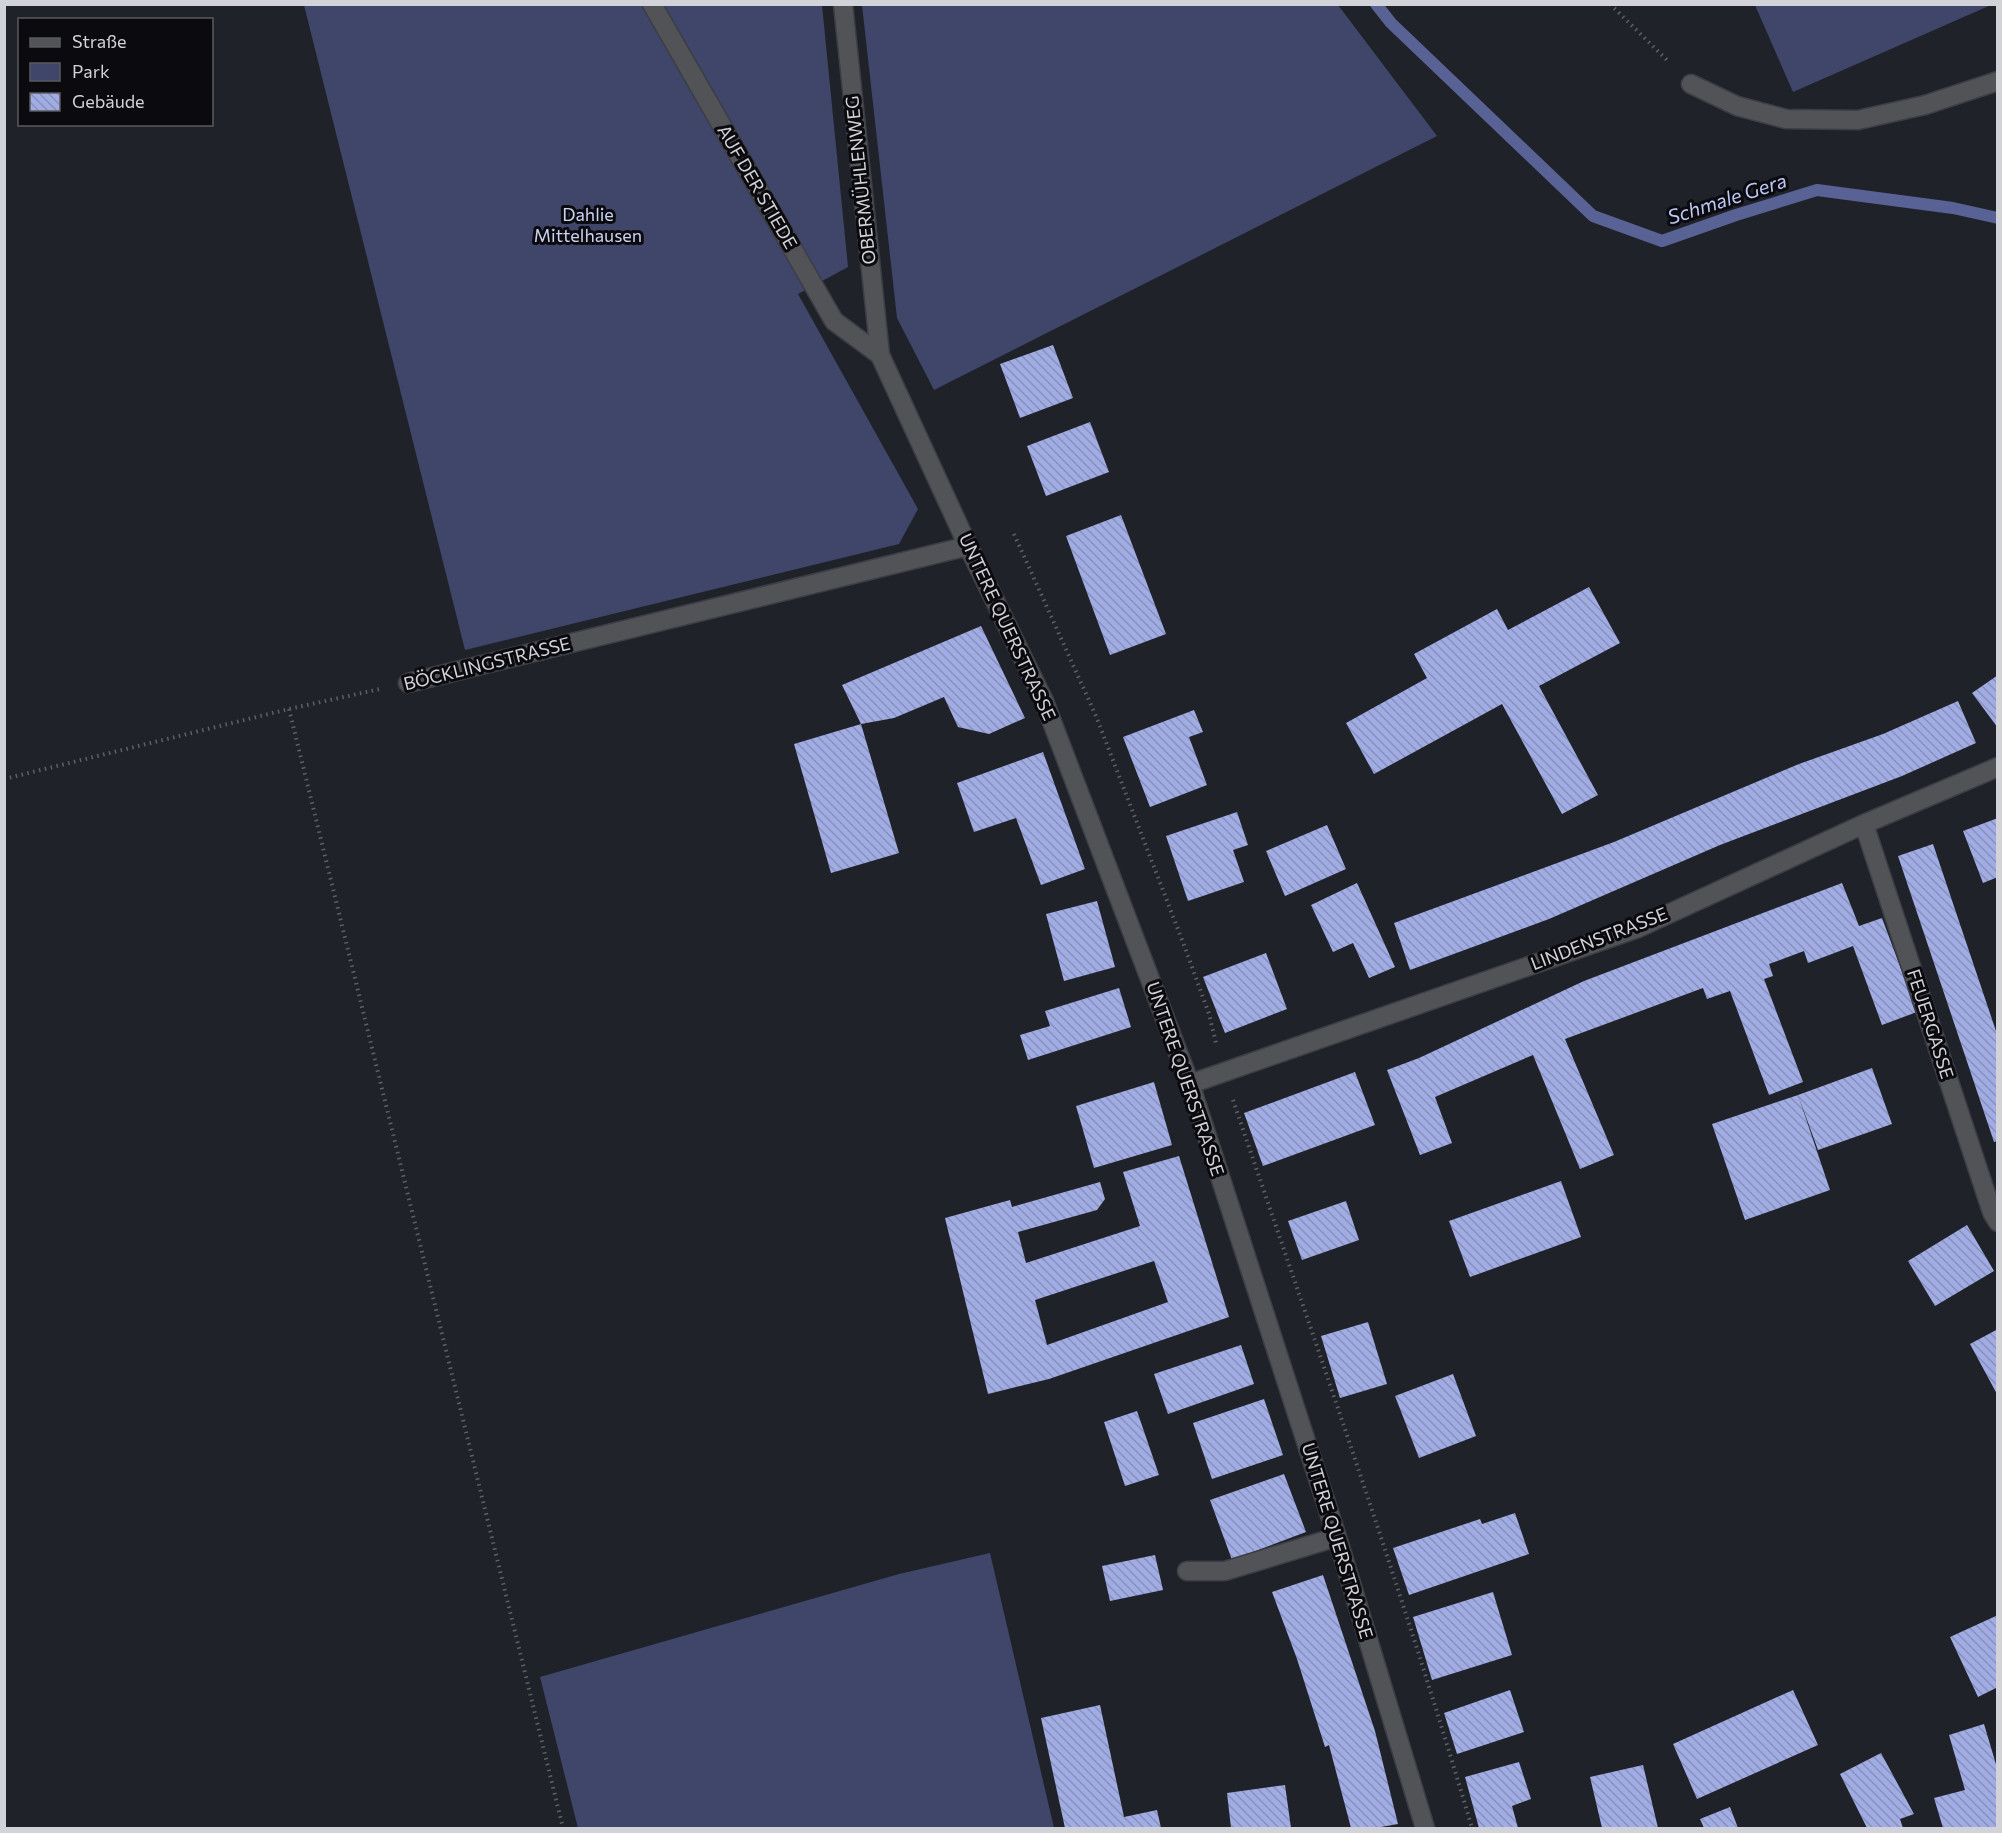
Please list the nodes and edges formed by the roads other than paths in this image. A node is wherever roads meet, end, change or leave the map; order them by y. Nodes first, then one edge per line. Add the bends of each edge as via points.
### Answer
1 (652, 4) edge
2 (843, 4) edge
3 (1998, 81) edge
4 (1691, 84) road end
5 (880, 355) junction
6 (968, 546) junction
7 (408, 683) road end
8 (1998, 766) edge
9 (1864, 824) junction
10 (1190, 1084) junction
11 (1998, 1222) edge
12 (1337, 1537) junction
13 (1187, 1571) dead end
14 (1425, 1828) edge

1 - 5 street, AUF DER STIEDE via 834,321
2 - 5 street, OBERMÜHLENWEG
3 - 4 street via 1925,105 1858,120 1786,119 1737,106
5 - 6 street, UNTERE QUERSTRASSE
6 - 7 street, BÖCKLINGSTRASSE
6 - 10 street, UNTERE QUERSTRASSE via 1044,701
8 - 9 street, LINDENSTRASSE
9 - 10 street, LINDENSTRASSE via 1638,928
9 - 11 street, FEUERGASSE
10 - 12 street, UNTERE QUERSTRASSE
12 - 13 street via 1225,1571
12 - 14 street, UNTERE QUERSTRASSE

